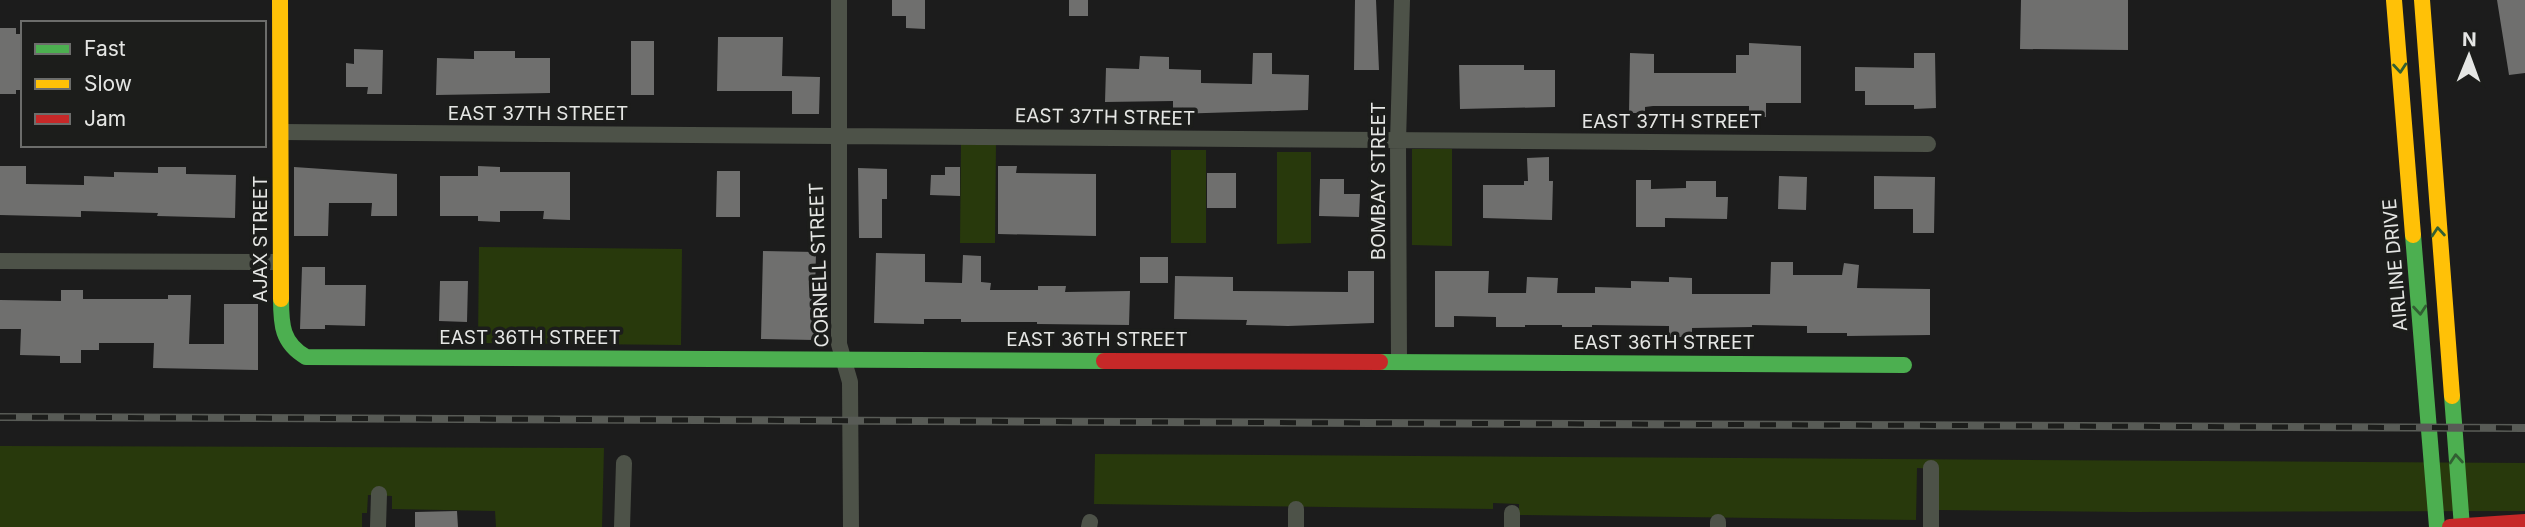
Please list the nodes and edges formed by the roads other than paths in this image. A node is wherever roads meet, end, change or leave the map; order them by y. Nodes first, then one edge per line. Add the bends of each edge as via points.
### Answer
1 (280, 0) edge
2 (839, 0) edge
3 (1402, 0) edge
4 (2394, 0) edge
5 (2422, 0) edge
6 (281, 132) junction
7 (838, 135) junction
8 (1398, 141) junction
9 (1928, 144) dead end
10 (0, 261) edge
11 (280, 262) junction
12 (291, 349) joint
13 (844, 359) junction
14 (1399, 361) junction
15 (1904, 365) dead end
16 (624, 463) dead end
17 (1931, 468) dead end
18 (379, 494) dead end
19 (1296, 509) dead end
20 (2525, 522) edge
21 (379, 527) edge
22 (622, 527) edge
23 (851, 527) edge
24 (1296, 527) edge
25 (1931, 527) edge
26 (2439, 527) edge
27 (2462, 527) edge

1 - 6 street, AJAX STREET
2 - 7 street, CORNELL STREET
3 - 8 street, BOMBAY STREET
4 -> 26 street, AIRLINE DRIVE
27 -> 5 street
6 - 7 street, EAST 37TH STREET
6 - 11 street, AJAX STREET
7 - 8 street, EAST 37TH STREET
7 - 13 street, CORNELL STREET via 839,344
8 - 9 street, EAST 37TH STREET
8 - 14 street, BOMBAY STREET
10 - 11 street
11 - 12 street, AJAX STREET via 281,325
12 - 13 street, EAST 36TH STREET via 320,358
13 - 14 street, EAST 36TH STREET
13 - 23 street, CORNELL STREET via 850,382
14 - 15 street, EAST 36TH STREET
16 - 22 street
17 - 25 street
18 - 21 street
19 - 24 street
20 - 26 street

